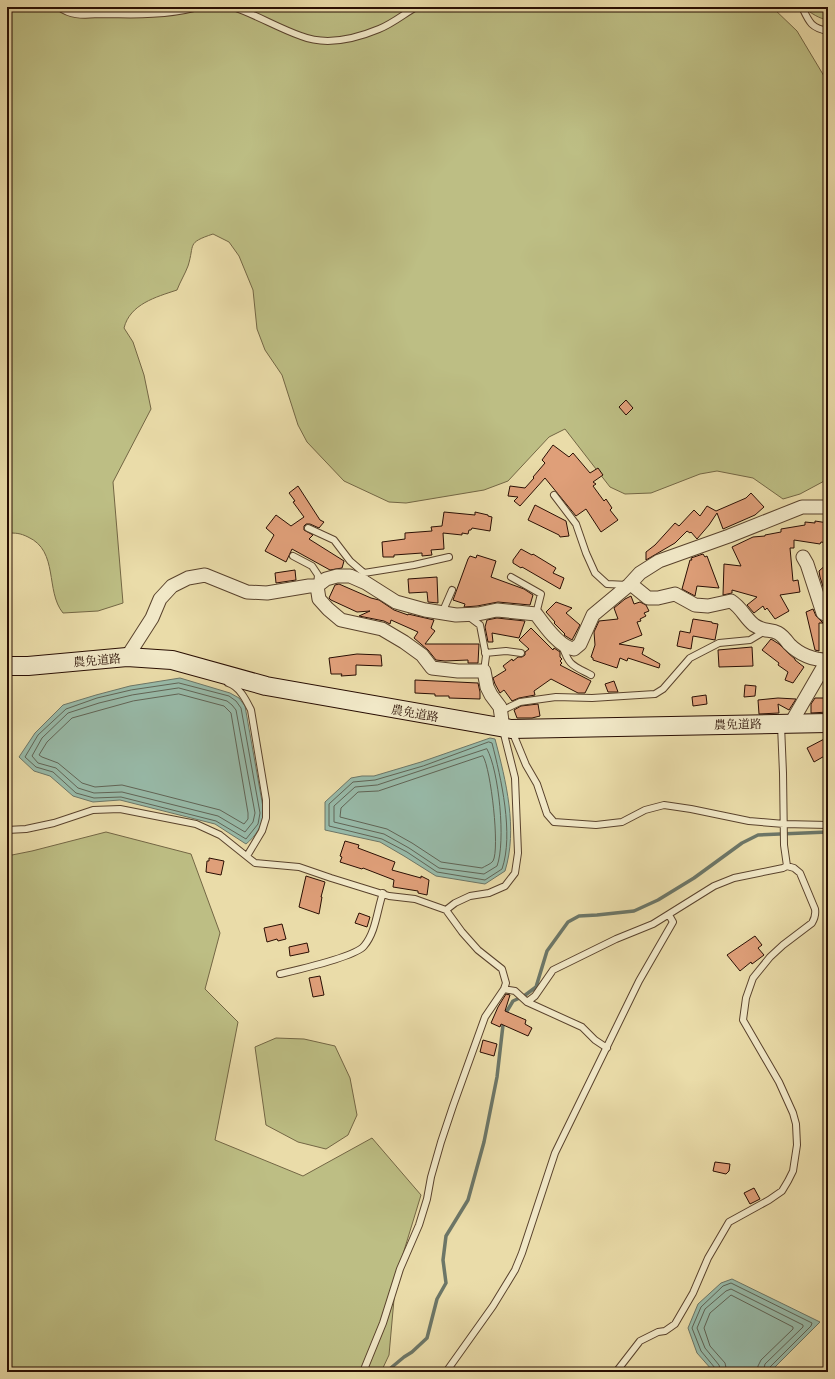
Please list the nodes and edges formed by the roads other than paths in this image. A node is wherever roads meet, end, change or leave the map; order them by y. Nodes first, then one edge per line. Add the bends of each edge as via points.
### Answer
1 (59, 7) edge
2 (198, 7) edge
3 (233, 7) edge
4 (416, 7) edge
5 (802, 7) edge
6 (828, 31) edge
7 (554, 494) dead end
8 (828, 508) edge
9 (308, 528) dead end
10 (294, 556) dead end
11 (450, 557) dead end
12 (802, 557) dead end
13 (511, 577) dead end
14 (365, 578) junction
15 (629, 585) junction
16 (317, 586) junction
17 (452, 590) dead end
18 (442, 613) junction
19 (536, 614) junction
20 (466, 615) junction
21 (828, 616) edge
22 (765, 631) junction
23 (561, 642) junction
24 (485, 653) junction
25 (521, 653) dead end
26 (127, 658) junction
27 (828, 659) edge
28 (7, 666) edge
29 (484, 671) junction
30 (591, 675) dead end
31 (218, 680) dead end
32 (505, 722) junction
33 (786, 723) junction
34 (828, 723) edge
35 (828, 825) edge
36 (784, 826) junction
37 (7, 830) edge
38 (247, 856) junction
39 (787, 866) junction
40 (383, 893) junction
41 (446, 910) junction
42 (669, 915) junction
43 (280, 974) dead end
44 (504, 989) junction
45 (527, 1002) junction
46 (607, 1048) junction
47 (363, 1372) edge
48 (446, 1372) edge
49 (616, 1372) edge

1 - 2 lane via 67,13 148,15
3 - 4 lane via 302,37 331,41 348,39 380,29
5 - 6 lane via 807,19 816,29
7 - 15 lane via 576,524 595,573 607,584
8 - 15 street via 802,507 659,561 640,573
9 - 14 lane via 334,540
10 - 16 lane via 312,566 318,575
11 - 14 lane
12 - 21 street via 807,564 823,613
13 - 19 lane via 542,594
14 - 16 street via 337,576 326,579
14 - 18 street via 396,602
15 - 22 street via 648,598 675,594 695,605 708,606 731,601 738,605 753,624
15 - 23 street via 593,615 580,644 574,649 568,649
16 - 26 street via 267,594 247,592 205,575 188,578 172,586 160,599 152,618
16 - 29 street via 319,599 341,620 382,629 422,655 432,668
17 - 18 lane
18 - 20 street
19 - 20 street via 497,610
19 - 23 street
20 - 24 lane via 480,626
22 - 27 street via 778,633 794,649 805,655 820,660
22 - 32 lane via 750,640 719,643 690,658 656,694 592,698 556,697 520,702
23 - 30 lane via 567,660
24 - 25 lane
24 - 29 lane
26 - 28 street, 農免道路
26 - 32 street, 農免道路 via 177,665 266,686
27 - 33 street
29 - 32 street via 487,687 500,707
31 - 38 lane via 233,685 244,696 251,710 266,818 262,831
32 - 33 street, 農免道路
32 - 36 lane via 536,784 547,814 554,822 596,825 622,822 645,810 664,806
32 - 41 lane via 514,778 518,853 515,873 505,886 489,893 470,896
33 - 34 street, 農免道路
33 - 36 lane
35 - 36 lane
36 - 39 lane
37 - 38 lane via 54,823 93,810 120,809 196,824 220,835
38 - 40 lane via 255,863 299,867
39 - 42 lane via 734,878 714,886
39 - 49 lane via 800,873 816,909 815,918 770,957 753,978 746,998 743,1020 779,1082 793,1113 797,1145 792,1171 782,1191 729,1222 675,1324 640,1341
40 - 41 lane via 414,899
40 - 43 lane via 373,931 364,946 326,962
41 - 44 lane via 478,950 502,969 506,982
42 - 45 lane via 553,970 535,996
42 - 46 lane via 673,922 639,981
44 - 45 lane via 515,992
44 - 47 lane via 485,1017 430,1177 419,1225 400,1269 383,1323
45 - 46 lane via 582,1027
46 - 48 lane via 555,1153 515,1270

